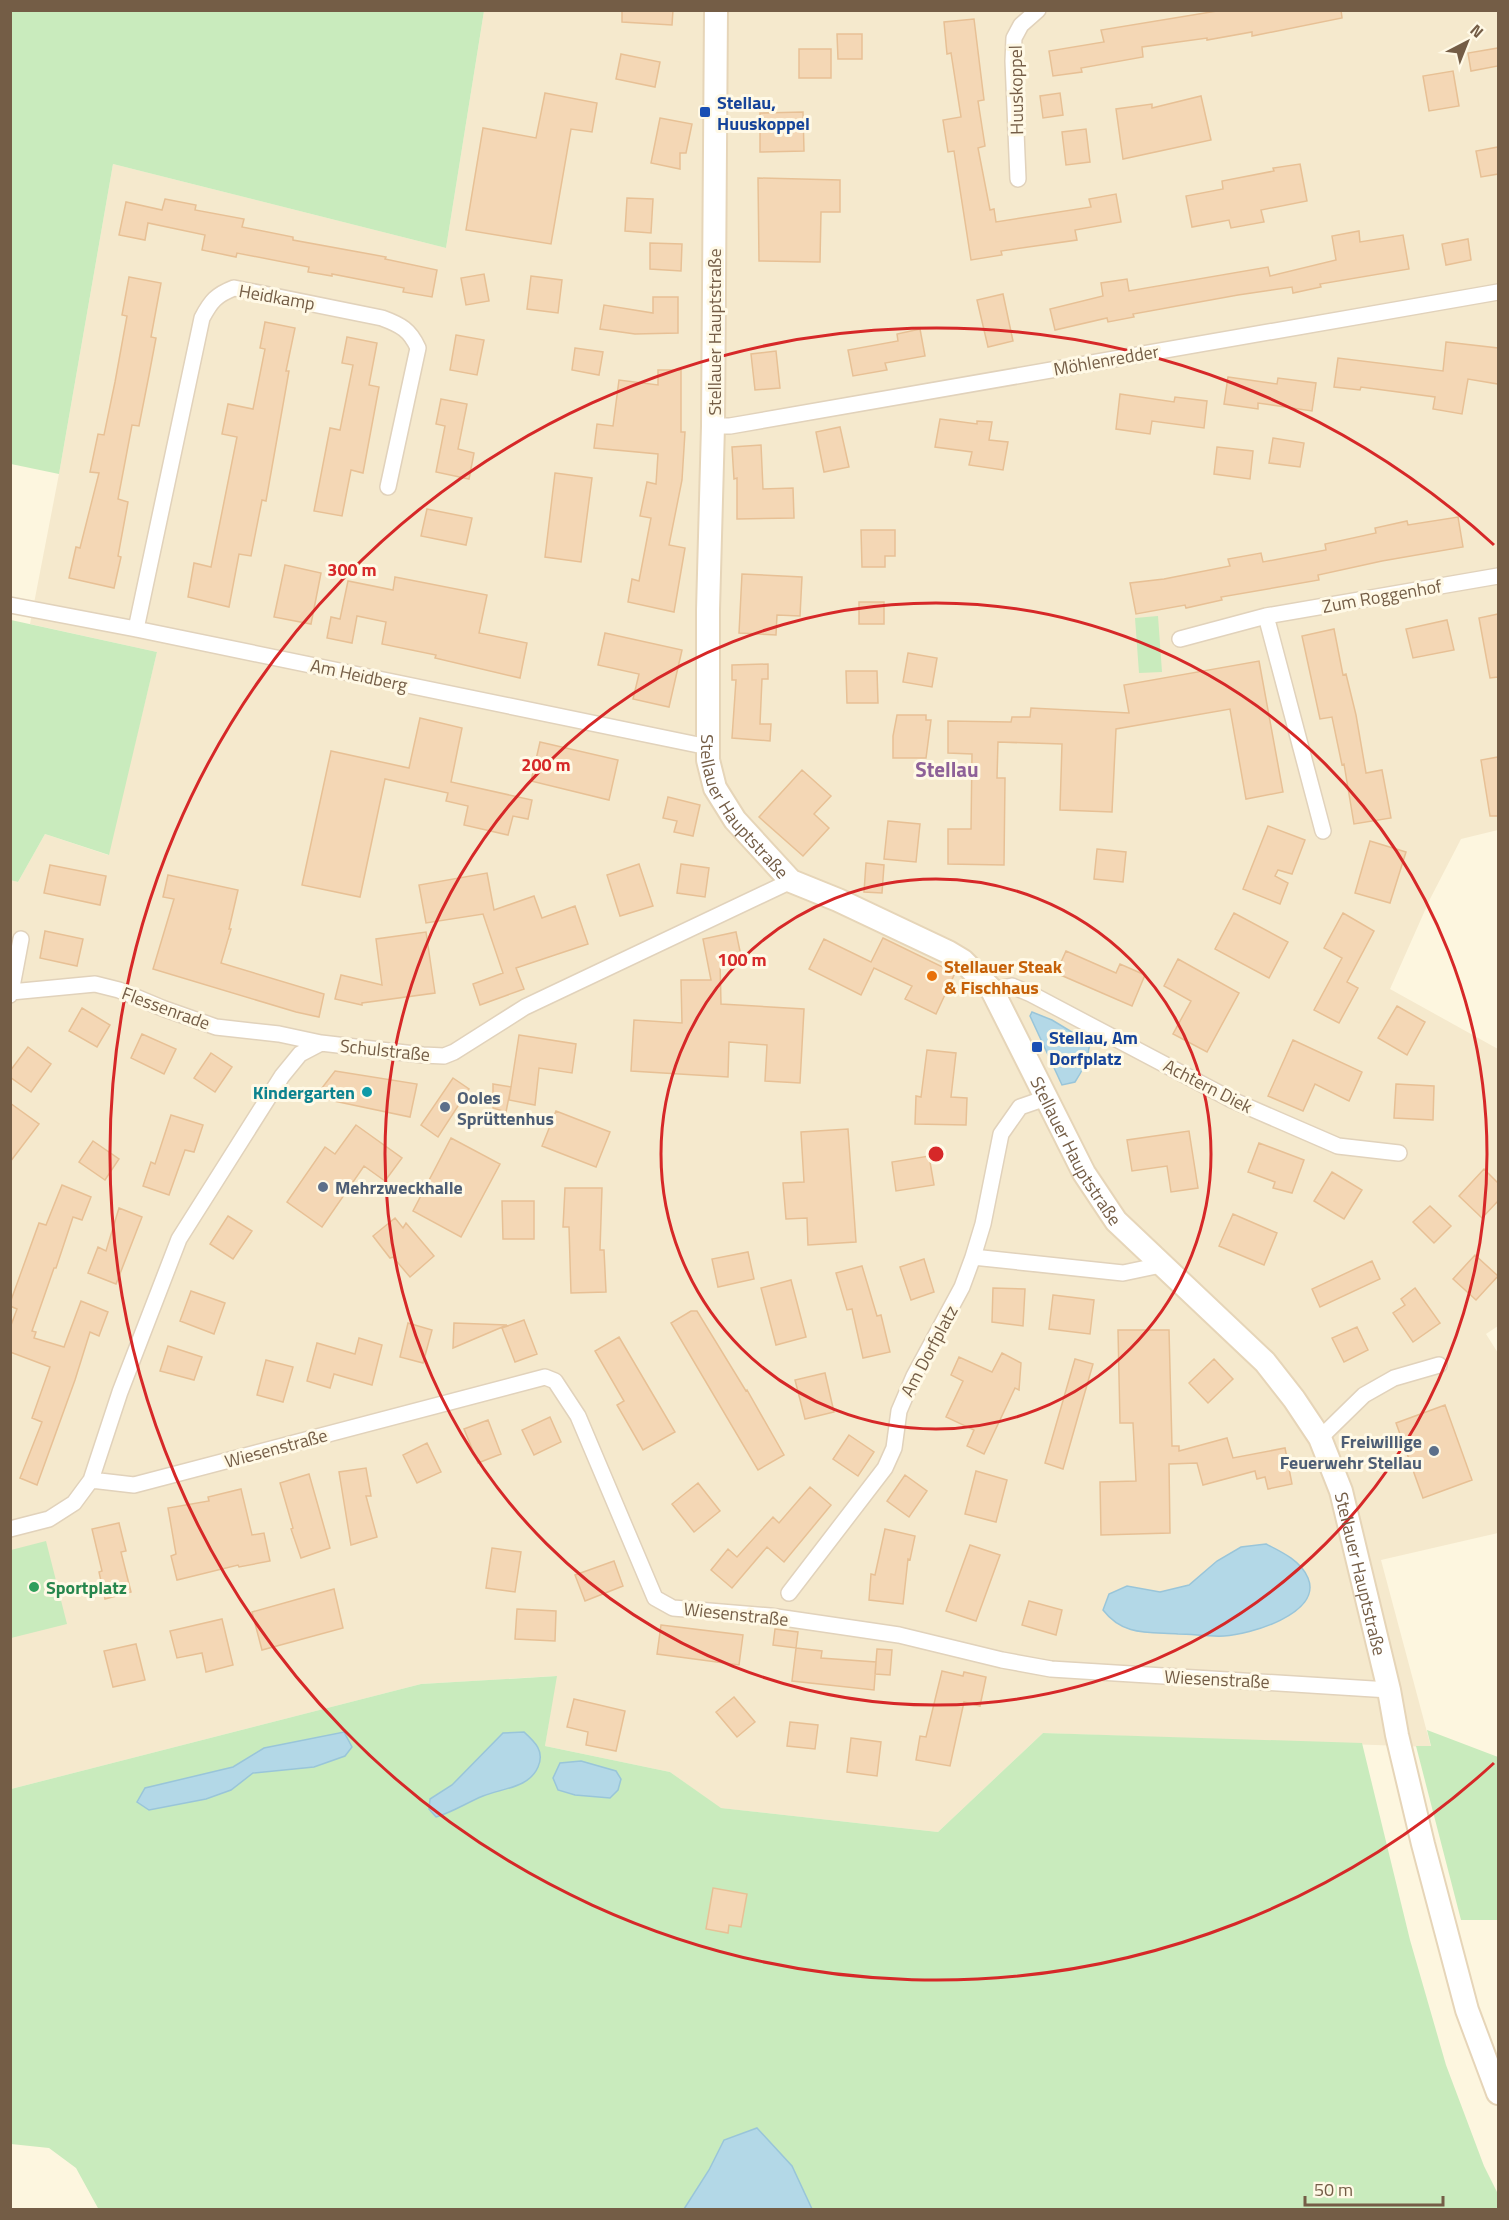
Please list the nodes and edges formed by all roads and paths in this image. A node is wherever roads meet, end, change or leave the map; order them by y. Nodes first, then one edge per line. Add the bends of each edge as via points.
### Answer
1 (716, 10) edge
2 (1038, 10) edge
3 (1018, 179) dead end
4 (1498, 292) edge
5 (713, 426) junction
6 (388, 487) dead end
7 (1498, 576) edge
8 (10, 605) edge
9 (1266, 616) junction
10 (136, 629) junction
11 (1180, 639) dead end
12 (708, 747) junction
13 (1323, 831) dead end
14 (791, 881) junction
15 (21, 939) dead end
16 (992, 990) junction
17 (11, 993) edge
18 (321, 1043) junction
19 (1046, 1098) junction
20 (1400, 1153) dead end
21 (973, 1257) junction
22 (1161, 1265) junction
23 (1439, 1365) dead end
24 (1320, 1438) junction
25 (91, 1480) junction
26 (10, 1529) edge
27 (789, 1593) dead end
28 (1389, 1690) junction
29 (1498, 2093) edge

1 - 5 street, Stellauer Hauptstraße
2 - 3 street, Huuskoppel via 1021,25 1014,38
4 - 5 street, Möhlenredder
5 - 12 street, Stellauer Hauptstraße
6 - 10 street, Heidkamp via 418,348 412,335 402,325 382,318 234,288 219,294 202,318
7 - 9 street, Zum Roggenhof
8 - 10 street, Am Heidberg
9 - 11 street, Zum Roggenhof
9 - 13 street
10 - 12 street, Am Heidberg
12 - 14 street, Stellauer Hauptstraße via 715,788 735,820
14 - 16 street, Stellauer Hauptstraße via 948,952
14 - 18 street, Schulstraße via 525,1006 444,1056
15 - 17 street, Flessenrade
16 - 19 street, Stellauer Hauptstraße
16 - 20 street, Achtern Diek via 1012,986 1031,994 1232,1100 1338,1146
17 - 18 street, Flessenrade via 95,984 216,1027
18 - 25 street, Schulstraße via 300,1054 282,1076 178,1239
19 - 21 street, Am Dorfplatz via 1020,1107 1002,1134
19 - 22 street, Stellauer Hauptstraße via 1084,1173 1116,1221
21 - 22 street via 1124,1273
21 - 27 street, Am Dorfplatz via 962,1287 899,1411 894,1448 885,1468
22 - 24 street, Stellauer Hauptstraße via 1264,1362
23 - 24 street via 1394,1378 1364,1395
24 - 28 street, Stellauer Hauptstraße via 1341,1491
25 - 26 street, Schulstraße via 74,1503 49,1519
25 - 28 street, Wiesenstraße via 134,1485 545,1377 555,1381 578,1416 655,1598 673,1608 770,1616 899,1635 1051,1669
28 - 29 street, Stellauer Hauptstraße via 1423,1844 1467,2010

